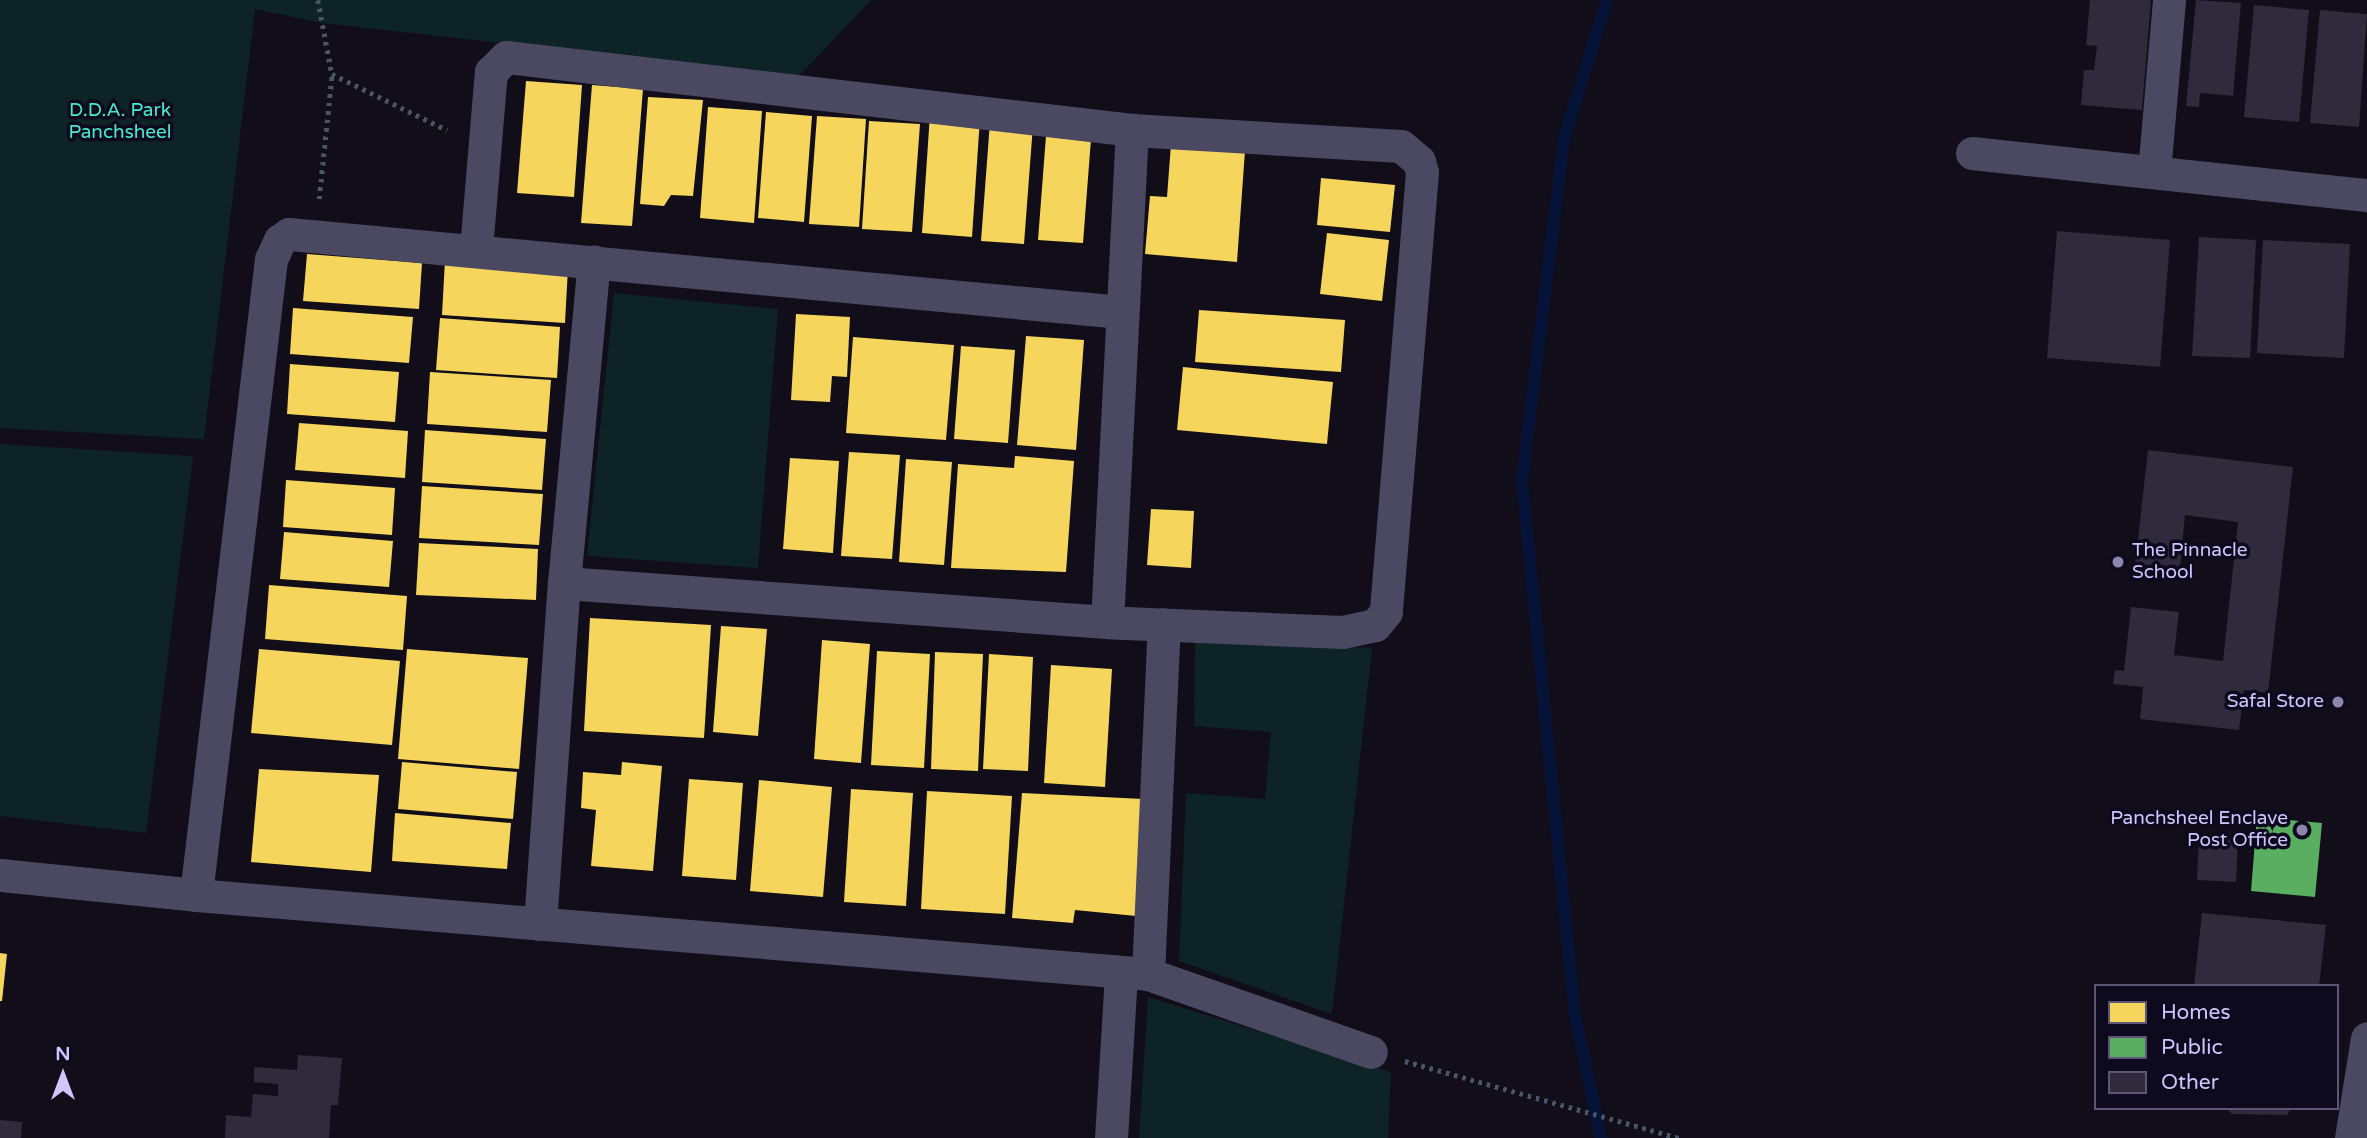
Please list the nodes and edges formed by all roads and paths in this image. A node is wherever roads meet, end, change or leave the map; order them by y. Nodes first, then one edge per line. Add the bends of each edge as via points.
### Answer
1 (318, 0) edge
2 (2169, 0) edge
3 (332, 74) junction
4 (1132, 130) junction
5 (486, 148) junction
6 (1972, 153) dead end
7 (2154, 172) junction
8 (2367, 195) edge
9 (314, 233) junction
10 (477, 249) junction
11 (594, 261) junction
12 (1121, 312) junction
13 (564, 583) junction
14 (1107, 622) junction
15 (1164, 624) junction
16 (0, 875) edge
17 (196, 895) junction
18 (540, 924) junction
19 (1134, 974) junction
20 (2367, 1045) edge
21 (1371, 1052) joint
22 (1111, 1138) edge
23 (1679, 1138) edge
24 (2351, 1138) edge

1 - 3 path
2 - 7 street
3 - 5 path
3 - 9 path
4 - 5 street via 506,57 491,72
4 - 12 street
4 - 15 street via 1401,146 1419,161 1422,172 1385,612 1375,625 1342,632
5 - 10 street
6 - 7 street
7 - 8 street
9 - 10 street
9 - 17 street via 289,234 280,240 271,258
10 - 11 street
11 - 12 street
11 - 13 street
12 - 14 street
13 - 14 street
13 - 18 street
14 - 15 street
15 - 19 street
16 - 17 street
17 - 18 street
18 - 19 street
19 - 21 street
19 - 22 street
20 - 24 street
21 - 23 path

